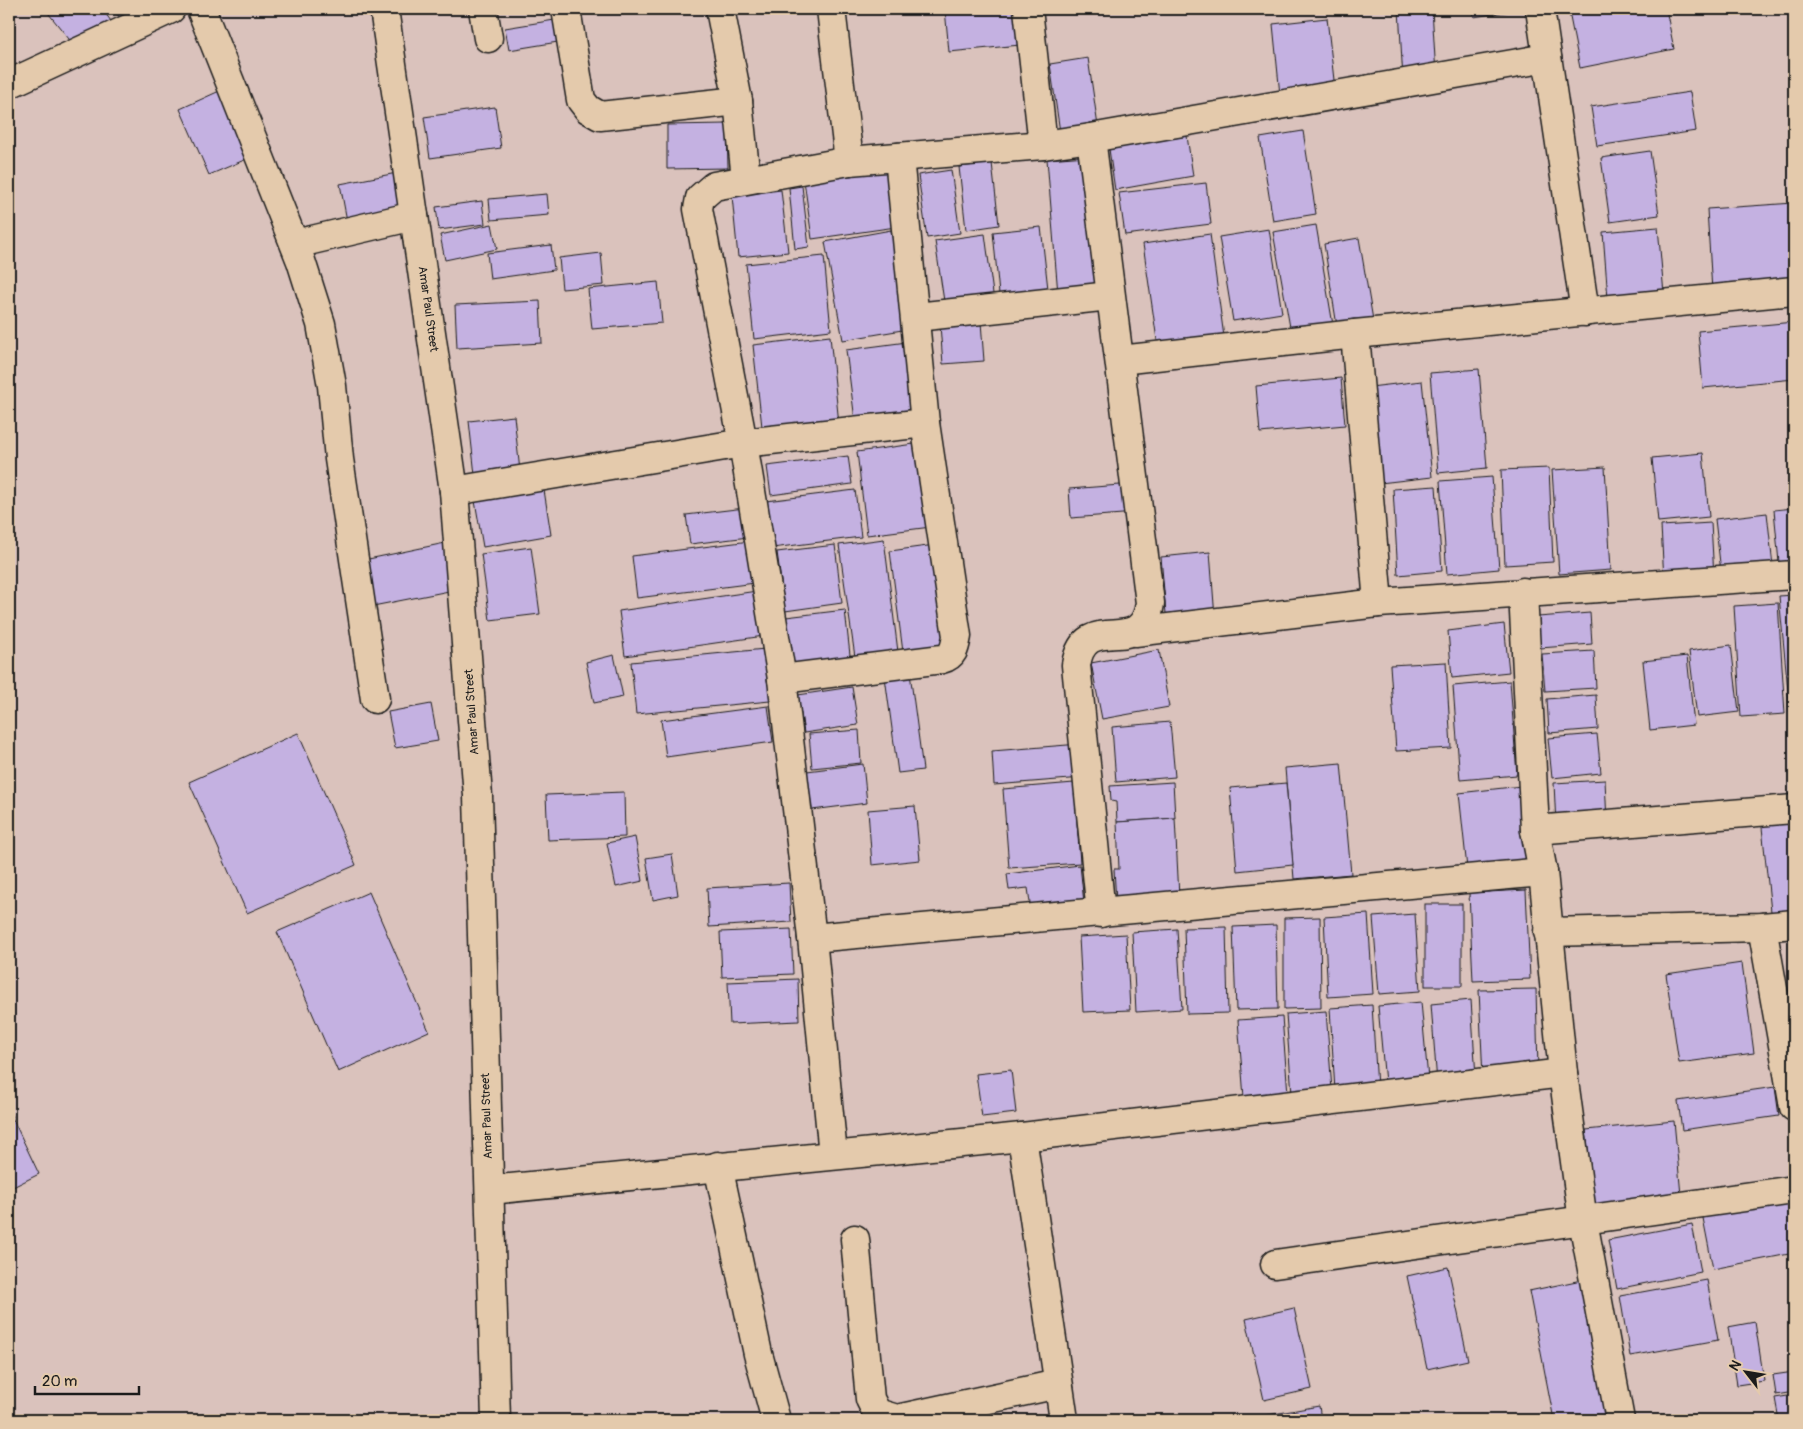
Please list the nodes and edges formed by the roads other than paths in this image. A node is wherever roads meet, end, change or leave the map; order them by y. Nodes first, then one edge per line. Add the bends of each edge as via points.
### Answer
1 (171, 9) edge
2 (201, 9) edge
3 (384, 9) edge
4 (483, 9) edge
5 (566, 9) edge
6 (720, 9) edge
7 (831, 9) edge
8 (1028, 9) edge
9 (1540, 9) edge
10 (488, 38) dead end
11 (1547, 58) junction
12 (9, 84) edge
13 (738, 101) junction
14 (1091, 138) junction
15 (1043, 145) junction
16 (899, 157) junction
17 (849, 161) junction
18 (746, 178) junction
19 (414, 216) junction
20 (295, 244) junction
21 (1794, 291) edge
22 (1110, 296) junction
23 (1585, 312) junction
24 (916, 317) junction
25 (1355, 334) junction
26 (1120, 360) junction
27 (925, 423) junction
28 (743, 443) junction
29 (454, 491) junction
30 (1794, 575) edge
31 (1522, 592) junction
32 (1378, 603) junction
33 (1135, 632) junction
34 (782, 679) junction
35 (375, 699) dead end
36 (1794, 809) edge
37 (1535, 830) junction
38 (1543, 872) junction
39 (1101, 913) junction
40 (1794, 924) edge
41 (1762, 927) junction
42 (1548, 932) junction
43 (812, 938) junction
44 (1562, 1073) junction
45 (1794, 1107) edge
46 (1022, 1137) junction
47 (833, 1155) junction
48 (718, 1166) junction
49 (490, 1190) junction
50 (1794, 1190) edge
51 (1583, 1221) junction
52 (855, 1239) dead end
53 (1275, 1264) dead end
54 (1058, 1384) junction
55 (496, 1420) edge
56 (776, 1420) edge
57 (1064, 1420) edge
58 (1620, 1420) edge

1 - 12 street
2 - 20 street
3 - 19 street, Amar Paul Street
4 - 10 street
5 - 13 street via 581,100 600,116
6 - 13 street
7 - 17 street
8 - 15 street
9 - 11 street
11 - 14 street
11 - 23 street
13 - 18 street
14 - 15 street
14 - 22 street
15 - 16 street
16 - 17 street
16 - 24 street
17 - 18 street
18 - 28 street via 706,191 700,198 698,209
19 - 20 street
19 - 29 street, Amar Paul Street
20 - 35 street via 321,324 332,386 339,459
21 - 23 street
22 - 24 street
22 - 26 street
23 - 25 street
24 - 27 street
25 - 26 street
25 - 32 street
26 - 33 street via 1150,603 1148,618
27 - 28 street
27 - 34 street via 956,636 953,652 942,660
28 - 29 street
28 - 34 street
29 - 49 street, Amar Paul Street via 478,796
30 - 31 street
31 - 32 street
31 - 37 street
32 - 33 street
33 - 39 street via 1090,638 1078,653 1076,666
34 - 43 street
36 - 37 street
37 - 38 street
38 - 39 street
38 - 42 street
39 - 43 street
40 - 41 street
41 - 42 street
41 - 45 street
42 - 44 street
43 - 47 street
44 - 46 street
44 - 51 street
46 - 47 street
46 - 54 street
47 - 48 street
48 - 49 street
48 - 56 street via 758,1354
49 - 55 street, Amar Paul Street
50 - 51 street
51 - 53 street
51 - 58 street
52 - 54 street via 870,1399 877,1413 897,1419
54 - 57 street

